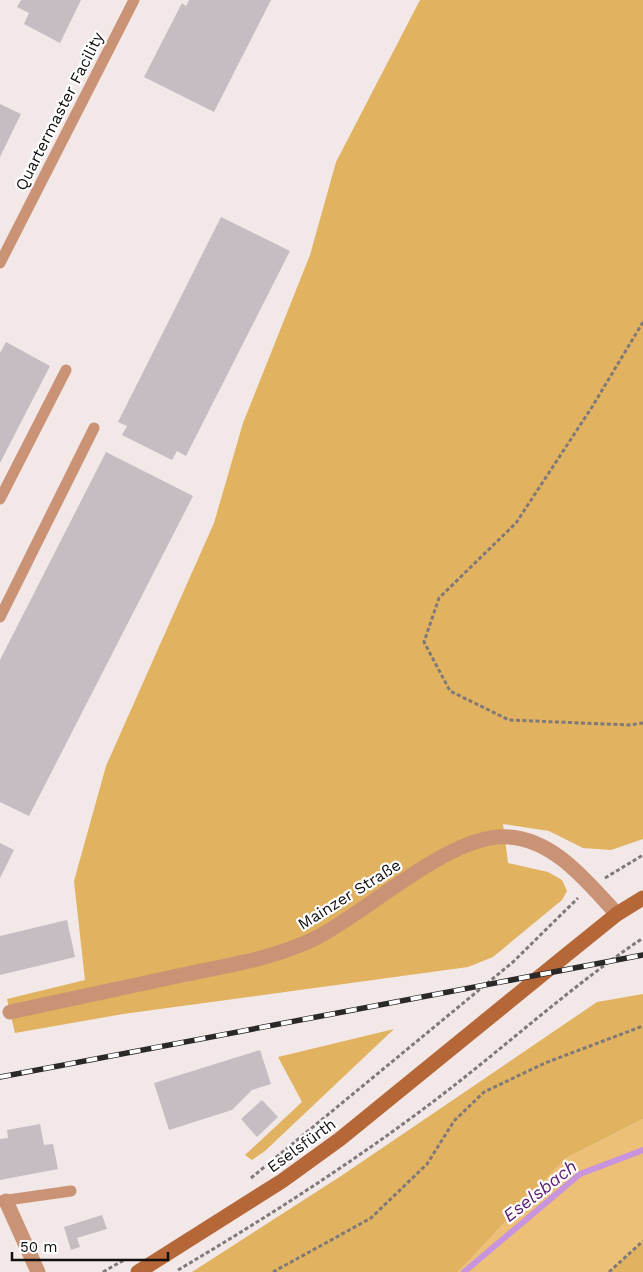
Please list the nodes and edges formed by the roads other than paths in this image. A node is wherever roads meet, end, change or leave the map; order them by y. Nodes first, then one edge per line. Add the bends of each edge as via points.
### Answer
1 (134, 0) edge
2 (0, 263) edge
3 (66, 370) dead end
4 (94, 428) dead end
5 (0, 498) edge
6 (0, 617) edge
7 (643, 898) edge
8 (617, 914) junction
9 (5, 1013) edge
10 (71, 1190) dead end
11 (3, 1201) edge
12 (38, 1272) edge
13 (138, 1272) edge

1 - 2 lane, Quartermaster Facility
3 - 5 lane
4 - 6 lane
7 - 8 main road, Eselsfürth
8 - 9 street, Mainzer Straße via 562,858 530,841 509,837 486,838 438,859 315,938 271,956
8 - 13 main road, Eselsfürth via 340,1139 282,1181
10 - 11 lane
11 - 12 street

